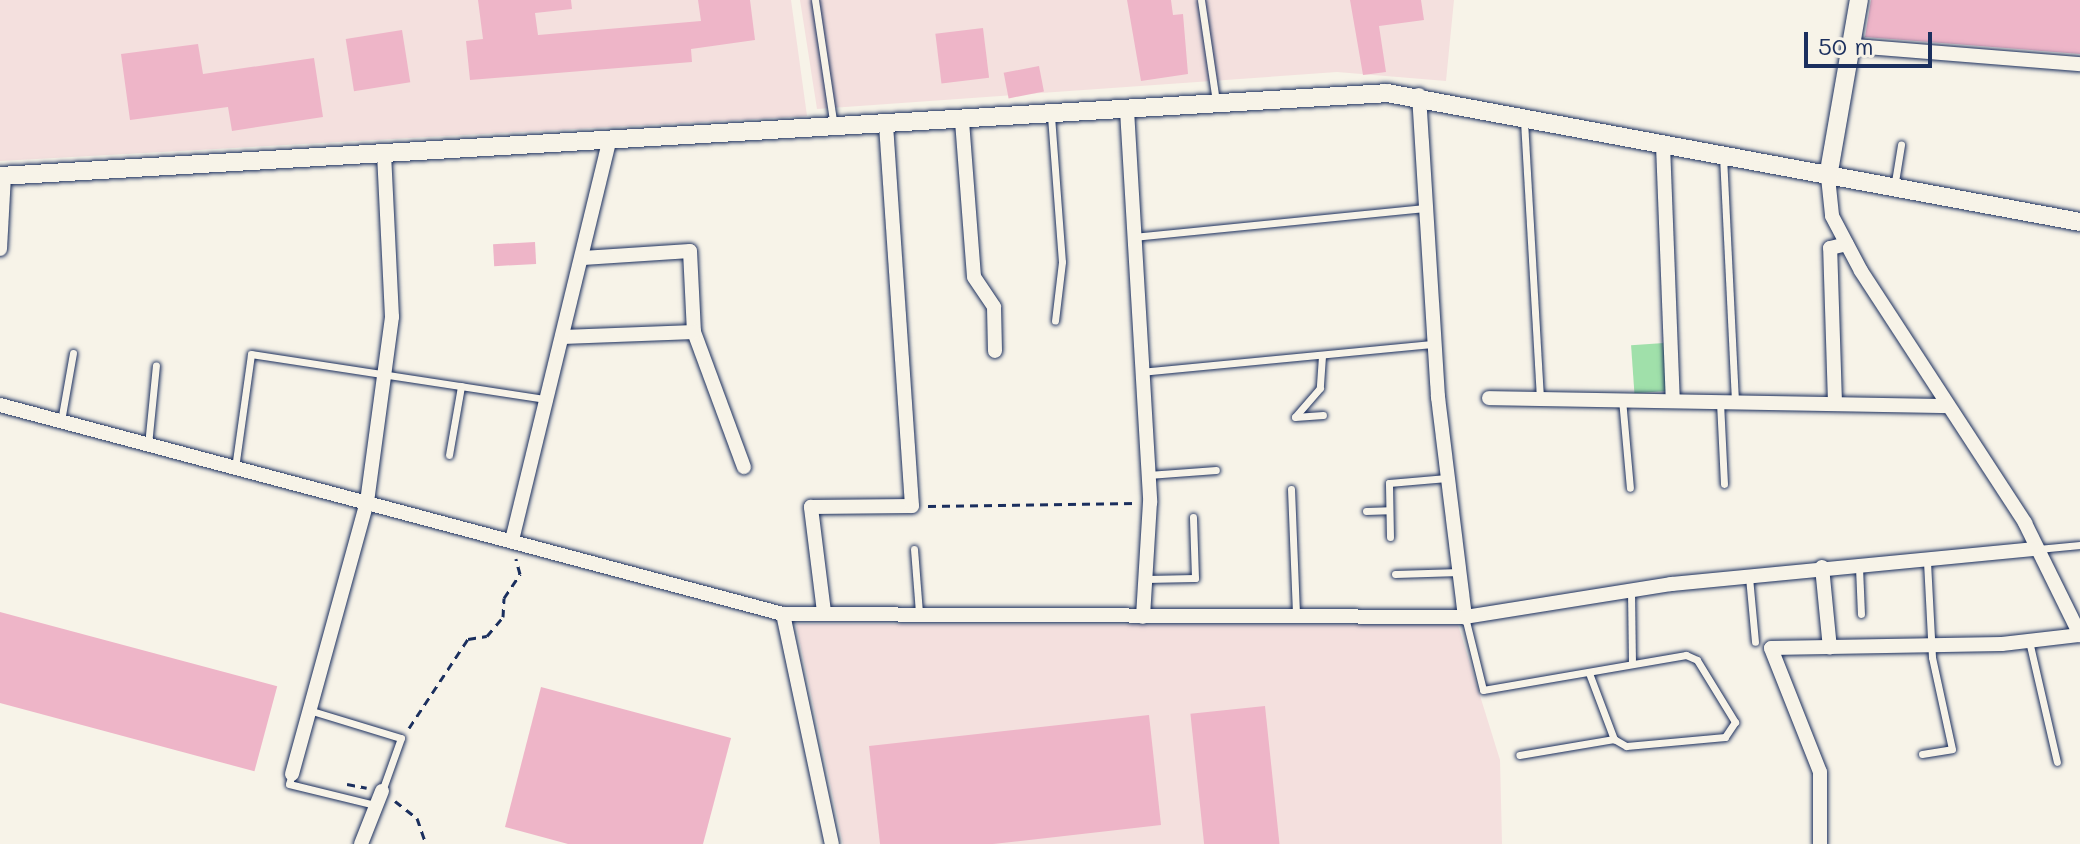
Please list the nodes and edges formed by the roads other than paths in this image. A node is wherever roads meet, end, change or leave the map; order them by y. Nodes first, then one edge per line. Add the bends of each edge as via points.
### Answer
1 (815, 0) edge
2 (1201, 0) edge
3 (1859, 0) edge
4 (1855, 46) junction
5 (2080, 64) edge
6 (1419, 95) junction
7 (1216, 103) junction
8 (1127, 110) junction
9 (1051, 115) junction
10 (1524, 117) junction
11 (962, 121) junction
12 (886, 124) junction
13 (834, 129) junction
14 (609, 141) junction
15 (1663, 145) junction
16 (1901, 145) dead end
17 (384, 153) junction
18 (1723, 156) junction
19 (2, 176) edge
20 (1828, 177) junction
21 (1894, 190) junction
22 (1427, 208) junction
23 (2080, 222) edge
24 (1134, 237) junction
25 (1847, 244) junction
26 (0, 249) edge
27 (583, 258) junction
28 (1055, 321) dead end
29 (694, 332) junction
30 (563, 337) junction
31 (1436, 343) junction
32 (995, 351) dead end
33 (73, 353) dead end
34 (1322, 356) junction
35 (156, 365) dead end
36 (1141, 372) junction
37 (385, 374) junction
38 (461, 386) junction
39 (1489, 398) dead end
40 (1540, 398) junction
41 (1622, 399) junction
42 (547, 400) junction
43 (1673, 400) junction
44 (1728, 400) junction
45 (1835, 403) junction
46 (0, 405) edge
47 (1948, 406) junction
48 (1323, 415) dead end
49 (61, 421) junction
50 (148, 445) junction
51 (449, 455) dead end
52 (744, 467) dead end
53 (235, 468) junction
54 (1216, 470) dead end
55 (1148, 475) junction
56 (1449, 478) junction
57 (1724, 484) dead end
58 (1630, 488) dead end
59 (1291, 489) dead end
60 (367, 502) junction
61 (1389, 510) junction
62 (1366, 511) dead end
63 (1193, 517) dead end
64 (1390, 537) dead end
65 (512, 540) junction
66 (2080, 545) edge
67 (914, 549) dead end
68 (2036, 549) junction
69 (1927, 561) junction
70 (1822, 567) junction
71 (1859, 567) junction
72 (1460, 572) junction
73 (1395, 574) dead end
74 (1749, 576) junction
75 (1146, 579) junction
76 (1631, 590) junction
77 (824, 612) junction
78 (919, 613) junction
79 (783, 614) junction
80 (1296, 614) junction
81 (1861, 614) dead end
82 (1143, 617) junction
83 (1465, 617) junction
84 (2080, 635) edge
85 (2029, 641) junction
86 (1755, 642) dead end
87 (1933, 646) junction
88 (1830, 648) junction
89 (1632, 664) junction
90 (1589, 673) junction
91 (312, 711) junction
92 (1614, 739) junction
93 (1922, 754) dead end
94 (1519, 755) dead end
95 (2057, 762) dead end
96 (292, 774) joint
97 (379, 798) junction
98 (361, 844) edge
99 (832, 844) edge
100 (1820, 844) edge

1 - 13 lane
2 - 7 lane
3 - 4 street
4 - 5 street
4 - 20 street
6 - 7 street
6 - 10 street
6 - 22 street
7 - 8 street
8 - 9 street
8 - 24 street
9 - 11 street
9 - 28 lane via 1062,262
10 - 15 street
10 - 40 lane
11 - 12 street
11 - 32 street via 974,277 994,307
12 - 13 street
12 - 77 street via 912,506 811,507
13 - 14 street
14 - 17 street
14 - 27 street
15 - 18 street
15 - 43 street
16 - 21 lane
17 - 19 street
17 - 37 street via 392,317
18 - 20 street
18 - 44 lane
19 - 26 street
20 - 21 street
20 - 25 street via 1832,216
21 - 23 street
22 - 24 lane
22 - 31 street
24 - 36 street
25 - 45 street via 1830,248
25 - 47 street
27 - 29 street via 690,251
27 - 30 street
29 - 30 street
29 - 52 street
30 - 42 street
31 - 34 lane
31 - 56 street
33 - 49 lane
34 - 36 lane
34 - 48 lane via 1320,388 1295,417
35 - 50 lane
36 - 55 street
37 - 38 lane
37 - 53 lane via 251,354
37 - 60 street
38 - 42 lane
38 - 51 lane
39 - 40 street
40 - 41 street
41 - 43 street
41 - 58 lane
42 - 65 street
43 - 44 street
44 - 45 street
44 - 57 lane
45 - 47 street
46 - 49 street
47 - 68 street
49 - 50 street
50 - 53 street
53 - 60 street
54 - 55 lane
55 - 75 street
56 - 61 lane via 1389,483
56 - 72 street
59 - 80 lane
60 - 65 street
60 - 91 street
61 - 62 lane
61 - 64 lane
63 - 75 lane via 1195,578
65 - 79 street
66 - 68 lane
67 - 78 lane
68 - 69 street
68 - 84 street
69 - 71 street
69 - 87 lane
70 - 71 street
70 - 74 street
70 - 88 street
71 - 81 lane
72 - 73 lane
72 - 83 street
74 - 76 street
74 - 86 lane
75 - 82 street
76 - 83 street
76 - 89 lane
77 - 78 street
77 - 79 street
78 - 82 street
79 - 99 street
80 - 82 street
80 - 83 street
83 - 90 lane via 1483,690
84 - 85 street
85 - 87 street
85 - 95 lane
87 - 88 street
87 - 93 lane via 1952,749
88 - 100 street via 1771,648 1820,772
89 - 90 lane
89 - 92 lane via 1697,660 1735,722 1725,737 1626,746
90 - 92 lane
91 - 96 street
91 - 97 lane via 401,738
92 - 94 lane
96 - 97 lane via 289,784
97 - 98 street

